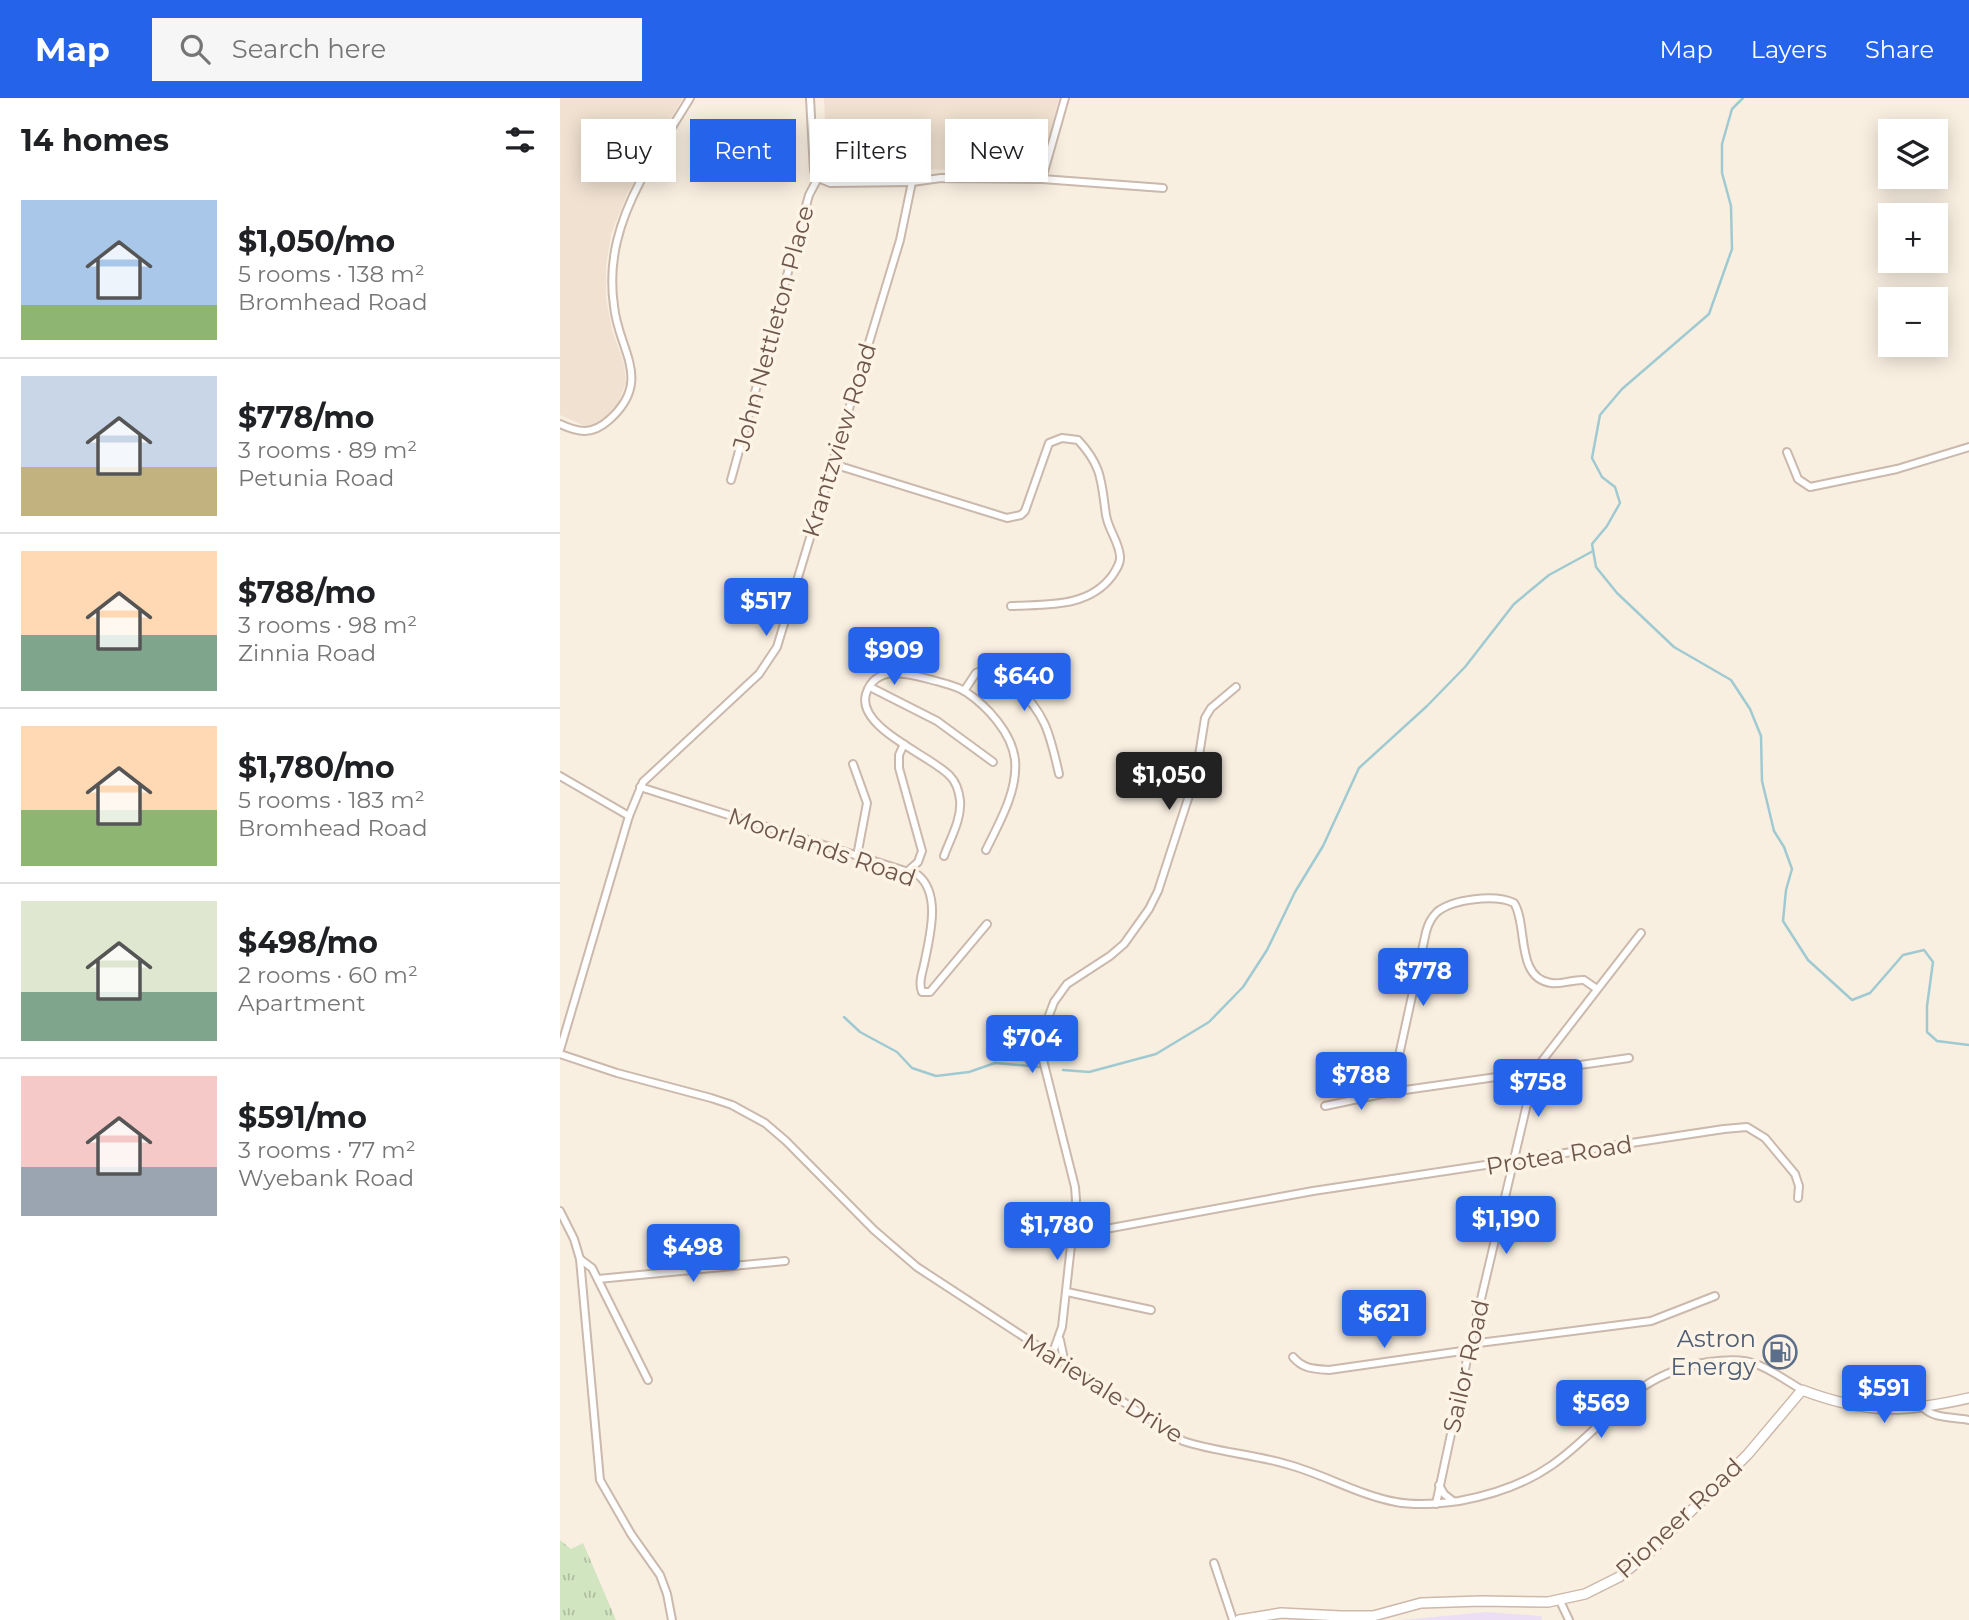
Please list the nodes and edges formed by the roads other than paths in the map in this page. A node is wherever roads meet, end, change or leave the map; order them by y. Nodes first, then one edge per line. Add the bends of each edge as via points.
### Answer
1 (690, 98) edge
2 (810, 98) edge
3 (1065, 98) edge
4 (811, 119) edge
5 (1048, 158) edge
6 (1048, 179) edge
7 (816, 182) edge
8 (828, 182) edge
9 (871, 182) edge
10 (912, 182) edge
11 (1163, 188) dead end
12 (560, 424) edge
13 (1969, 447) edge
14 (1787, 452) dead end
15 (833, 464) junction
16 (731, 481) dead end
17 (1012, 606) dead end
18 (870, 687) junction
19 (1236, 687) dead end
20 (964, 691) junction
21 (904, 744) junction
22 (993, 762) dead end
23 (853, 764) dead end
24 (1059, 774) dead end
25 (560, 776) edge
26 (640, 787) junction
27 (629, 816) junction
28 (986, 850) dead end
29 (857, 856) junction
30 (944, 856) dead end
31 (908, 871) junction
32 (987, 924) dead end
33 (1641, 933) dead end
34 (1597, 989) junction
35 (560, 1052) edge
36 (1629, 1058) dead end
37 (1535, 1070) junction
38 (1391, 1092) junction
39 (1325, 1106) dead end
40 (1514, 1162) junction
41 (1798, 1198) dead end
42 (560, 1211) edge
43 (1073, 1235) junction
44 (580, 1259) junction
45 (785, 1261) dead end
46 (598, 1279) junction
47 (1067, 1292) junction
48 (1715, 1296) dead end
49 (1151, 1310) dead end
50 (1060, 1338) junction
51 (1470, 1347) junction
52 (1052, 1356) junction
53 (1293, 1357) dead end
54 (1065, 1364) junction
55 (648, 1380) dead end
56 (1802, 1390) junction
57 (1969, 1398) edge
58 (1923, 1407) junction
59 (1969, 1420) edge
60 (1439, 1485) junction
61 (1454, 1501) junction
62 (1436, 1504) junction
63 (1214, 1563) dead end
64 (1560, 1601) junction
65 (672, 1620) edge
66 (1233, 1620) edge
67 (1239, 1620) edge
68 (1569, 1620) edge

1 - 12 street via 629,204 616,244 614,307 630,361 628,393 615,414 595,430 583,432
2 - 4 street
3 - 5 street
6 - 11 street
7 - 16 street, John Nettleton Place
8 - 9 street
10 - 15 street, Krantzview Road via 900,240
13 - 14 street via 1810,487 1798,479
15 - 17 street via 1007,518 1025,511 1049,443 1062,438 1078,440 1100,473 1106,517 1120,563 1107,582 1084,598
15 - 26 street, Krantzview Road via 774,655 760,674
18 - 20 street via 881,676 898,673
18 - 21 street via 865,703 871,718
18 - 22 street via 937,721
19 - 43 street via 1205,718 1195,774 1149,909 1124,944 1059,992 1048,1018 1042,1060 1075,1187
20 - 24 street via 985,668 1027,696 1047,725
20 - 28 street via 1001,725 1015,760 1003,814
21 - 30 street via 949,774 958,790 960,808
21 - 31 street via 899,768 922,851
23 - 29 street via 867,803
25 - 27 street
26 - 27 street, Krantzview Road
26 - 29 street, Moorlands Road
27 - 35 street, Krantzview Road
29 - 31 street, Moorlands Road
31 - 32 street, Moorlands Road via 925,881 931,896 922,992 930,992
33 - 34 street, Sailor Road
34 - 37 street, Sailor Road
34 - 38 street via 1584,980 1550,983 1534,973 1523,949 1514,903 1494,897 1442,909 1426,932
35 - 52 street, Marievale Drive via 732,1105 765,1123 917,1267
36 - 37 street
37 - 38 street
37 - 40 street, Sailor Road
38 - 39 street
40 - 41 street, Protea Road via 1747,1127 1765,1138 1791,1166
40 - 43 street, Protea Road via 1313,1191
40 - 51 street, Sailor Road
42 - 44 street
43 - 47 street
44 - 46 street
44 - 65 street via 600,1480 660,1575
45 - 46 street
46 - 55 street
47 - 49 street
47 - 50 street
48 - 51 street via 1651,1321
50 - 52 street
50 - 54 street
51 - 53 street via 1329,1370 1299,1365
51 - 60 street, Sailor Road
52 - 54 street, Marievale Drive
54 - 62 street, Marievale Drive via 1183,1441 1288,1464 1395,1502
56 - 58 main road via 1839,1403 1881,1410
56 - 61 street, Marievale Drive via 1754,1363 1718,1361 1682,1368 1639,1388 1572,1450 1535,1476 1509,1488
56 - 64 main road, Pioneer Road via 1726,1478 1635,1564 1603,1586
57 - 58 main road
58 - 59 street via 1936,1415
60 - 61 street
60 - 62 street, Sailor Road
61 - 62 street, Marievale Drive
63 - 66 street
64 - 67 main road, Pioneer Road via 1421,1603 1373,1616 1281,1613
64 - 68 street

